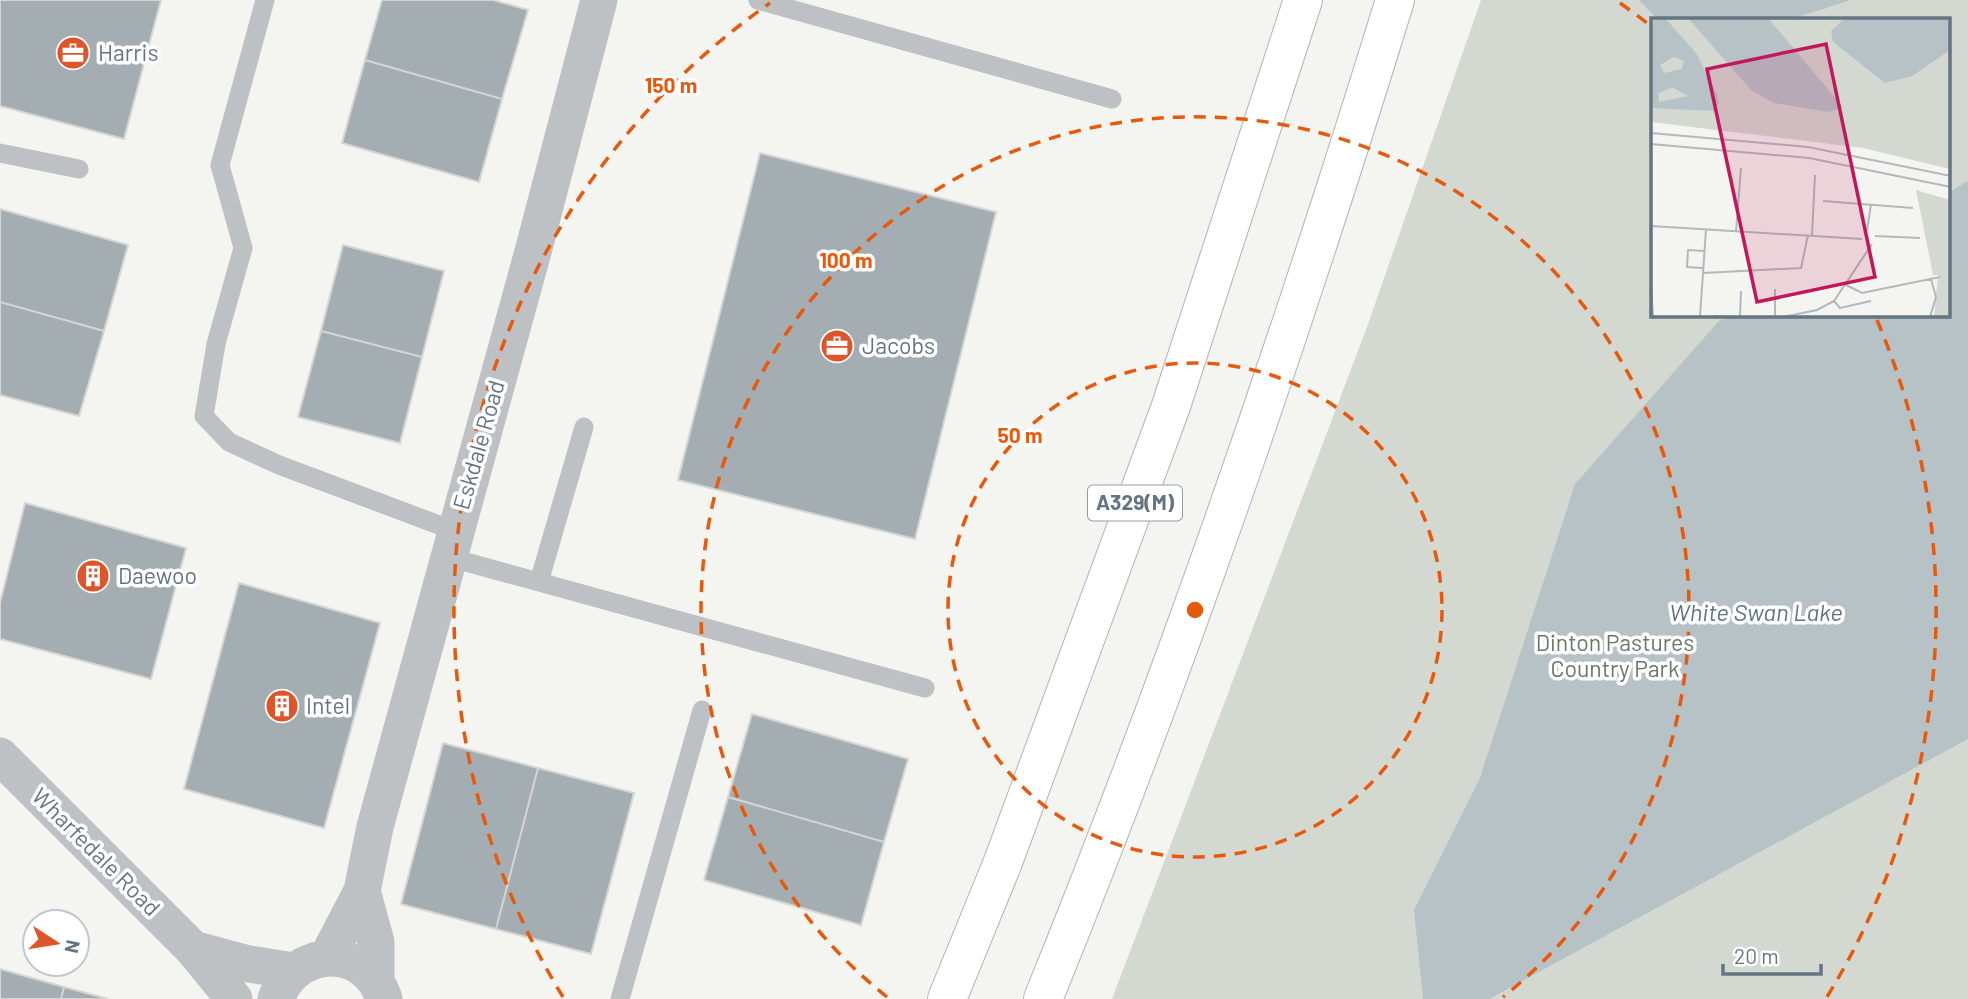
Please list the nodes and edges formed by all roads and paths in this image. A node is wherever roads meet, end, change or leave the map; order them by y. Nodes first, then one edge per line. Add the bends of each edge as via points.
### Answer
1 (265, 0) edge
2 (599, 0) edge
3 (758, 0) edge
4 (1303, 0) edge
5 (1395, 0) edge
6 (1112, 99) dead end
7 (0, 153) edge
8 (79, 169) dead end
9 (584, 427) dead end
10 (451, 544) junction
11 (539, 582) junction
12 (925, 688) dead end
13 (702, 710) dead end
14 (0, 756) edge
15 (362, 891) junction
16 (193, 949) junction
17 (327, 958) junction
18 (285, 985) edge
19 (380, 990) edge
20 (234, 999) edge
21 (620, 999) edge
22 (947, 999) edge
23 (1043, 999) edge

1 - 10 lane via 220,165 243,248 216,344 204,416 229,442
2 - 10 street, Eskdale Road
3 - 6 lane
4 - 22 highway, A329(M) via 1171,406 1012,837
5 - 23 highway via 1234,493 1102,854
7 - 8 lane
9 - 11 lane
10 - 11 lane
10 - 15 street, Eskdale Road
11 - 12 lane
13 - 21 lane
14 - 16 street, Wharfedale Road
15 - 17 street
15 - 19 street via 376,942
16 - 18 street via 249,964
16 - 20 street, Wharfedale Road
17 - 18 street via 303,964
17 - 19 street via 354,963

